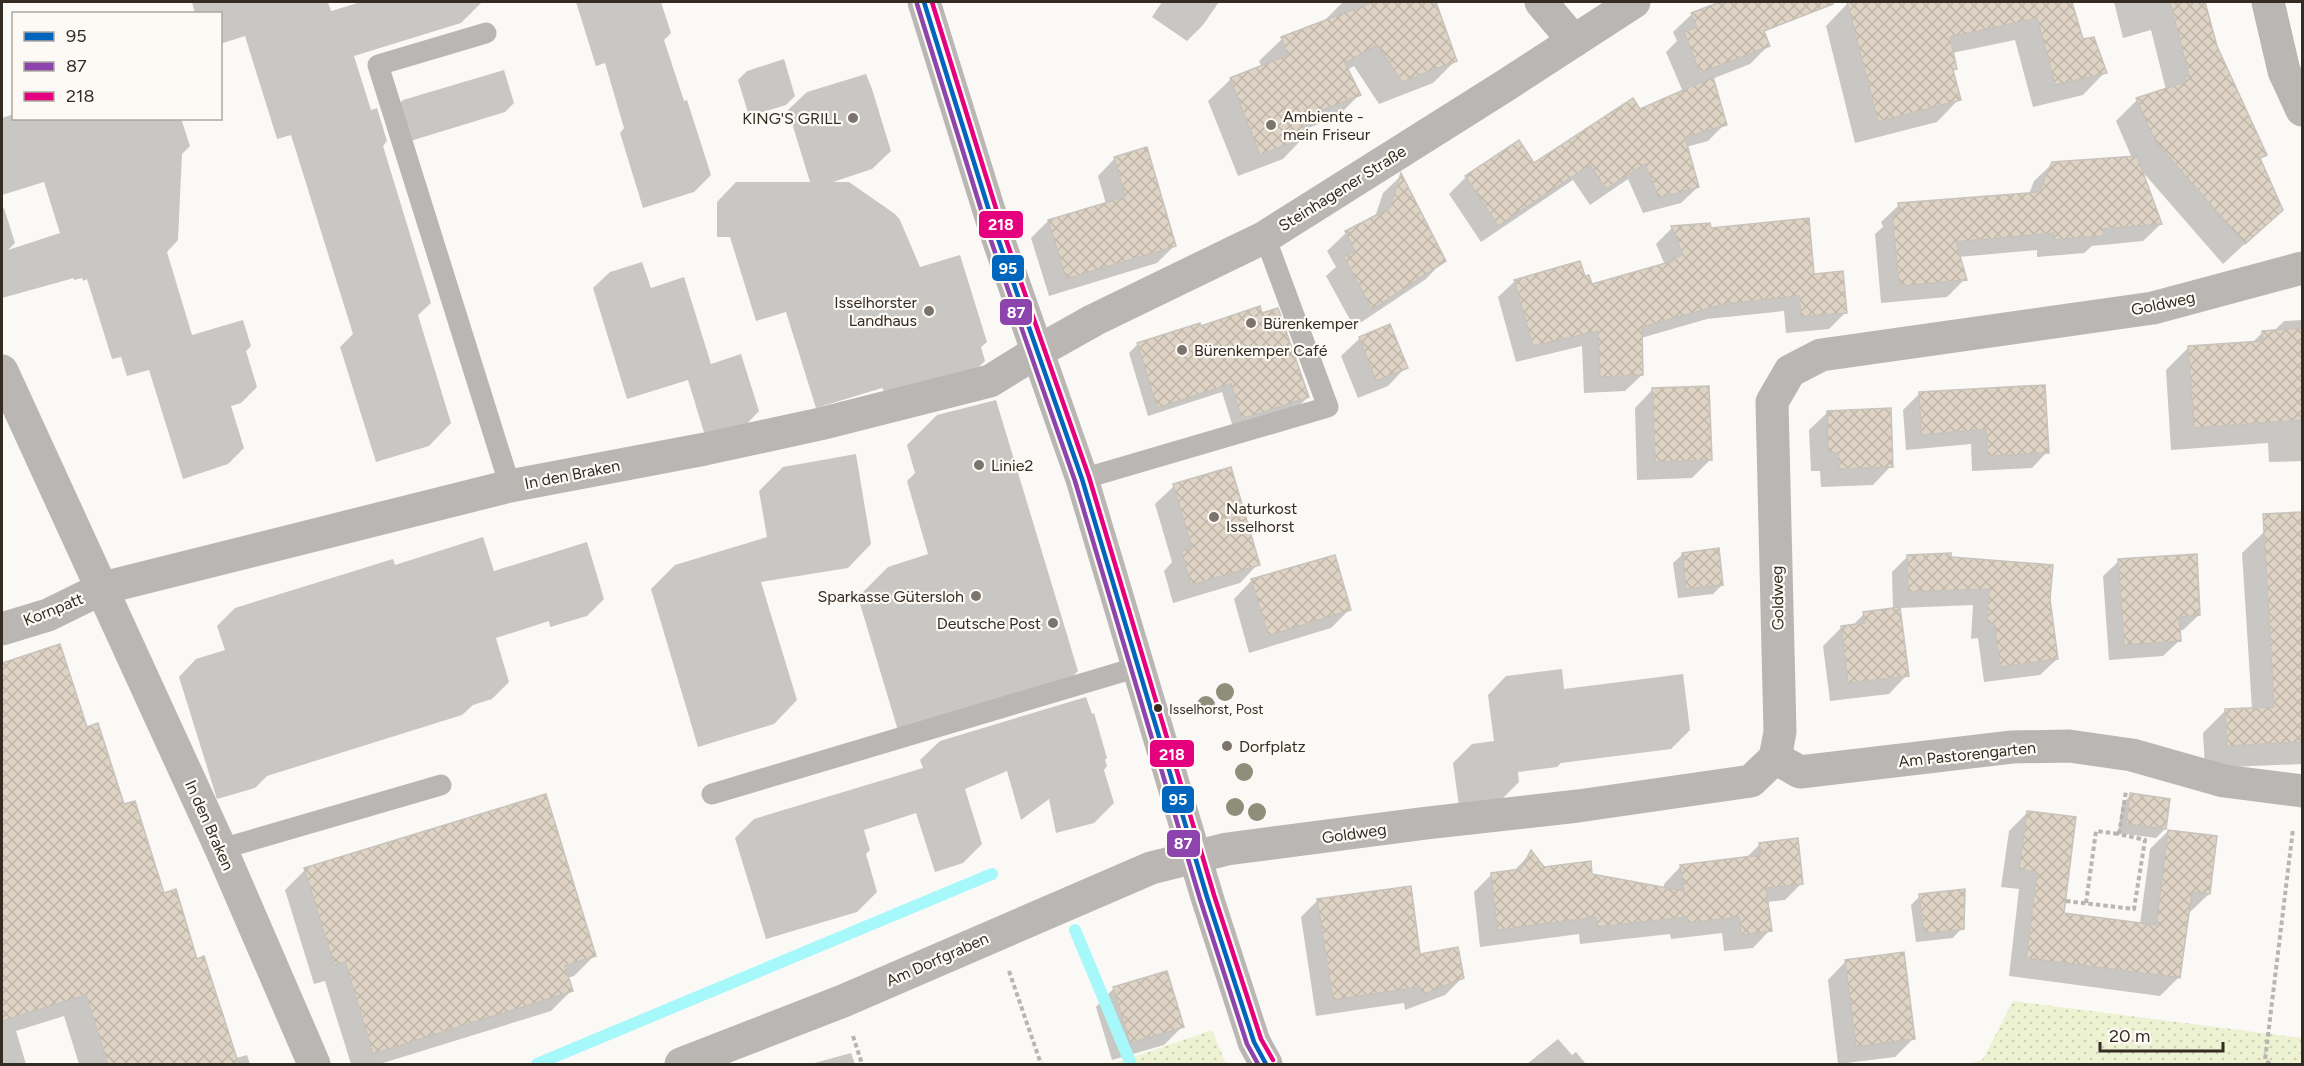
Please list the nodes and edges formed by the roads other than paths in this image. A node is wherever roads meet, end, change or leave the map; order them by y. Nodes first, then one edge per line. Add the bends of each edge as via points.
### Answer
1 (924, 2) edge
2 (1541, 2) edge
3 (1634, 2) edge
4 (2268, 2) edge
5 (486, 33) dead end
6 (1574, 41) junction
7 (2302, 110) edge
8 (1265, 237) junction
9 (2302, 268) edge
10 (1037, 352) junction
11 (2, 371) edge
12 (1082, 479) junction
13 (510, 486) junction
14 (103, 588) junction
15 (2, 629) edge
16 (1138, 667) junction
17 (1775, 758) junction
18 (441, 785) dead end
19 (2300, 791) edge
20 (712, 794) dead end
21 (222, 849) junction
22 (1194, 856) junction
23 (314, 1065) edge
24 (681, 1065) edge
25 (1266, 1065) edge

1 - 10 street
2 - 6 street
3 - 6 street, Steinhagener Straße
4 - 7 street via 2284,71
5 - 13 lane via 378,65
6 - 8 street, Steinhagener Straße
8 - 10 street, Steinhagener Straße
8 - 12 lane via 1328,407
9 - 17 street, Goldweg via 2152,308 1821,355 1790,371 1772,402 1780,732
10 - 12 street
10 - 13 street, In den Braken via 979,384 820,424
11 - 14 street, In den Braken
12 - 16 street
13 - 14 street, In den Braken
14 - 15 street, Kornpatt via 48,615
14 - 21 street, In den Braken
16 - 20 lane
16 - 22 street
17 - 19 street, Am Pastorengarten via 1800,772 2012,747 2069,746 2132,755 2224,781
17 - 22 street, Goldweg via 1750,782
18 - 21 lane
21 - 23 street, In den Braken
22 - 24 street, Am Dorfgraben via 1151,868
22 - 25 street via 1254,1042

